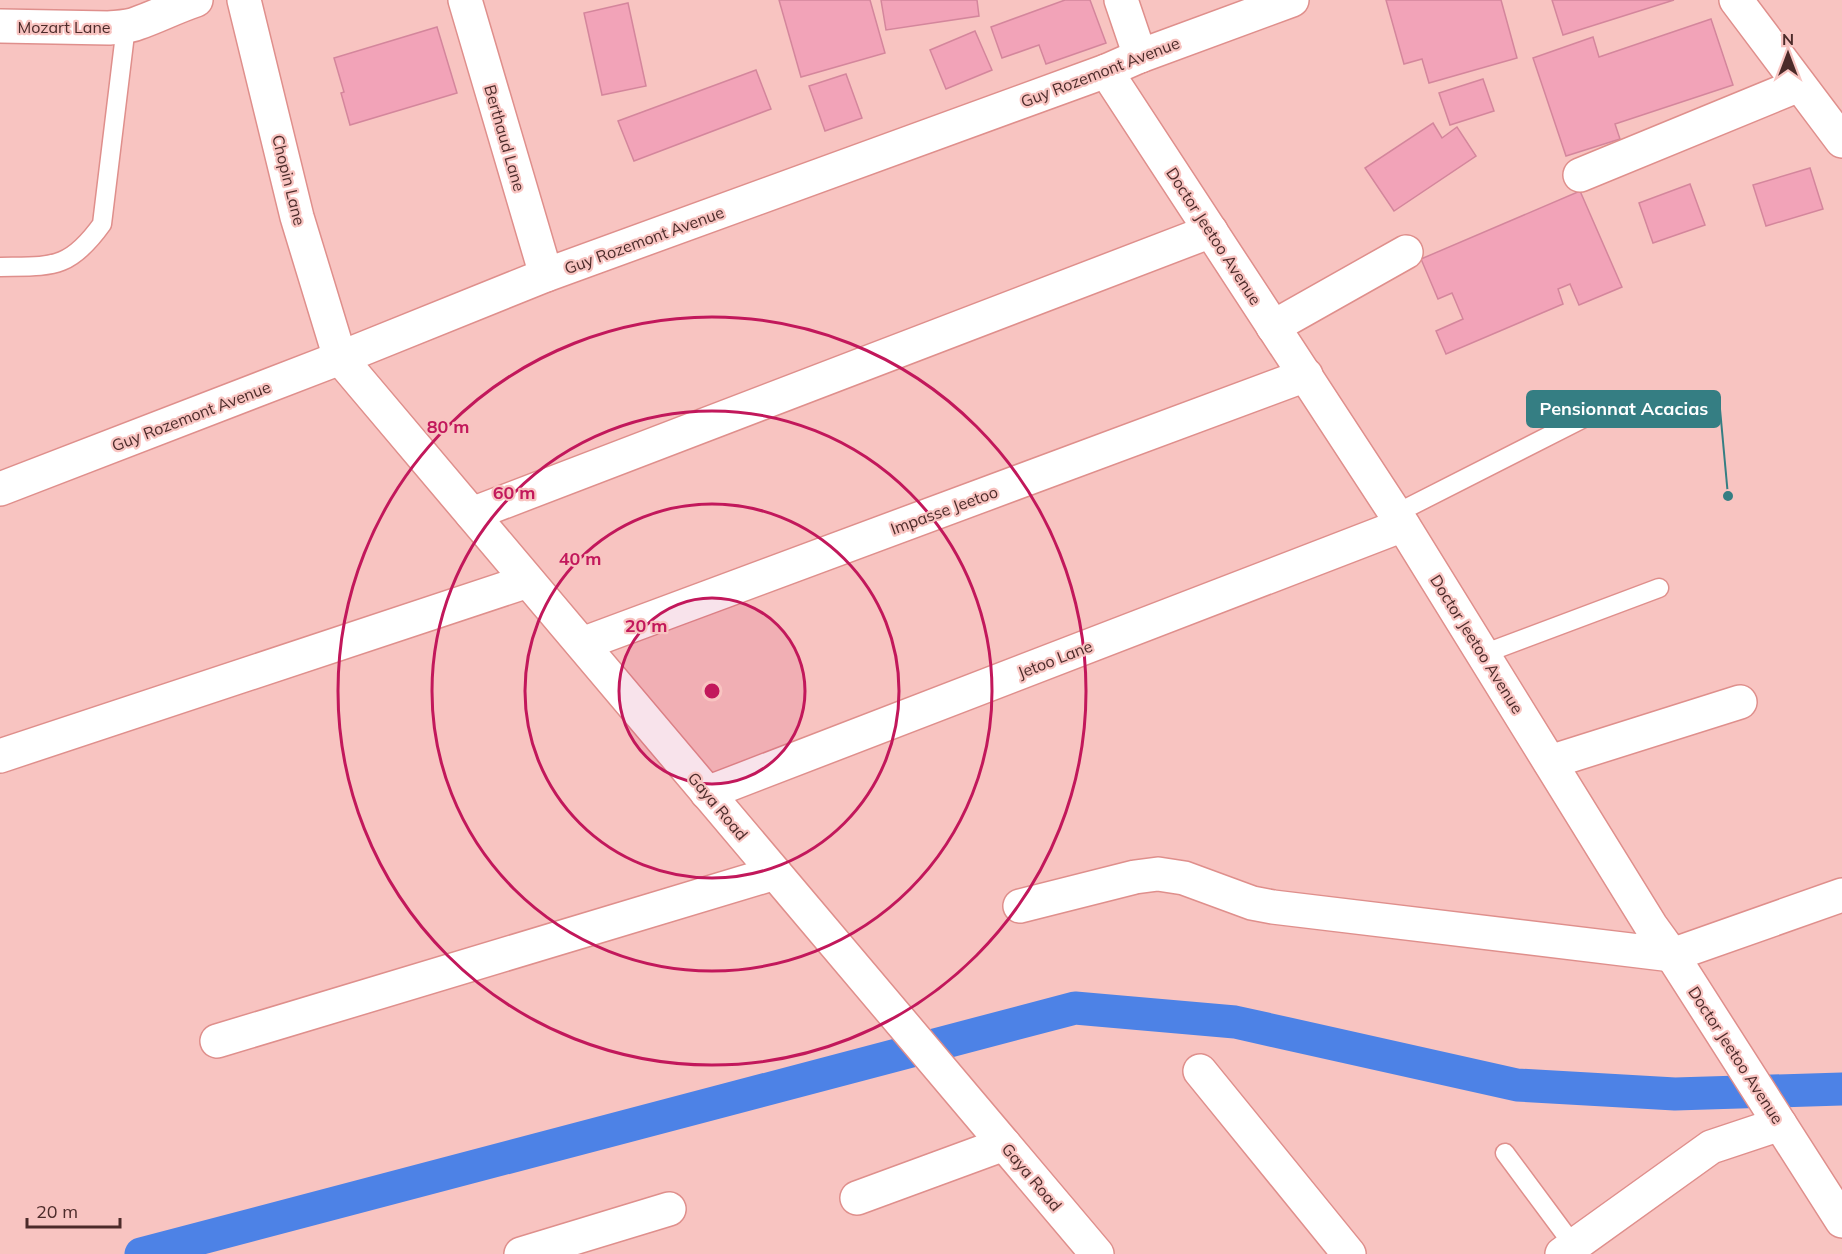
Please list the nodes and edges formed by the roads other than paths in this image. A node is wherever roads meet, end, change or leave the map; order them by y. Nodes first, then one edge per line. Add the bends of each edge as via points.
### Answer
1 (196, 0) edge
2 (244, 0) edge
3 (465, 0) edge
4 (1121, 0) edge
5 (1292, 0) edge
6 (1736, 0) edge
7 (0, 26) edge
8 (126, 26) junction
9 (1140, 56) junction
10 (1106, 71) junction
11 (1799, 85) junction
12 (1842, 141) edge
13 (1581, 175) dead end
14 (1211, 231) junction
15 (1406, 252) dead end
16 (0, 267) edge
17 (546, 276) junction
18 (1273, 327) junction
19 (340, 358) junction
20 (1306, 375) junction
21 (1586, 417) dead end
22 (0, 489) edge
23 (472, 514) junction
24 (1399, 519) junction
25 (528, 581) junction
26 (1659, 588) dead end
27 (582, 644) junction
28 (1483, 654) junction
29 (1740, 702) dead end
30 (0, 756) edge
31 (1550, 762) junction
32 (707, 793) junction
33 (775, 873) junction
34 (1842, 895) edge
35 (1020, 906) dead end
36 (1672, 956) junction
37 (218, 1041) dead end
38 (1200, 1071) dead end
39 (1779, 1123) junction
40 (1004, 1144) junction
41 (1505, 1153) dead end
42 (857, 1198) dead end
43 (669, 1209) dead end
44 (1842, 1221) edge
45 (1568, 1250) edge
46 (521, 1254) edge
47 (1097, 1254) edge
48 (1349, 1254) edge

1 - 8 street, Mozart Lane
2 - 19 street, Chopin Lane via 297,217
3 - 17 street, Berthaud Lane
4 - 9 street
5 - 9 street, Guy Rozemont Avenue
6 - 11 street
7 - 8 street, Mozart Lane
8 - 16 lane via 102,224 69,259 48,266
9 - 10 street, Guy Rozemont Avenue
10 - 14 street, Doctor Jeetoo Avenue
10 - 17 street, Guy Rozemont Avenue
11 - 12 street
11 - 13 street
14 - 18 street, Doctor Jeetoo Avenue
14 - 23 street
15 - 18 street
17 - 19 street, Guy Rozemont Avenue
18 - 20 street, Doctor Jeetoo Avenue
19 - 22 street, Guy Rozemont Avenue
19 - 23 street, Gaya Road
20 - 24 street, Doctor Jeetoo Avenue
20 - 27 street, Impasse Jeetoo
21 - 24 lane
23 - 25 street, Gaya Road
24 - 28 street, Doctor Jeetoo Avenue
24 - 32 street, Jetoo Lane
25 - 27 street, Gaya Road
25 - 30 street
26 - 28 lane
27 - 32 street, Gaya Road
28 - 31 street, Doctor Jeetoo Avenue
29 - 31 street
31 - 36 street, Doctor Jeetoo Avenue
32 - 33 street, Gaya Road
33 - 37 street
33 - 40 street, Gaya Road
34 - 36 street
35 - 36 street via 1158,874 1184,878 1273,907
36 - 39 street, Doctor Jeetoo Avenue
38 - 48 street
39 - 44 street, Doctor Jeetoo Avenue
39 - 45 street via 1711,1148
40 - 42 street
40 - 47 street, Gaya Road
41 - 45 lane
43 - 46 street

